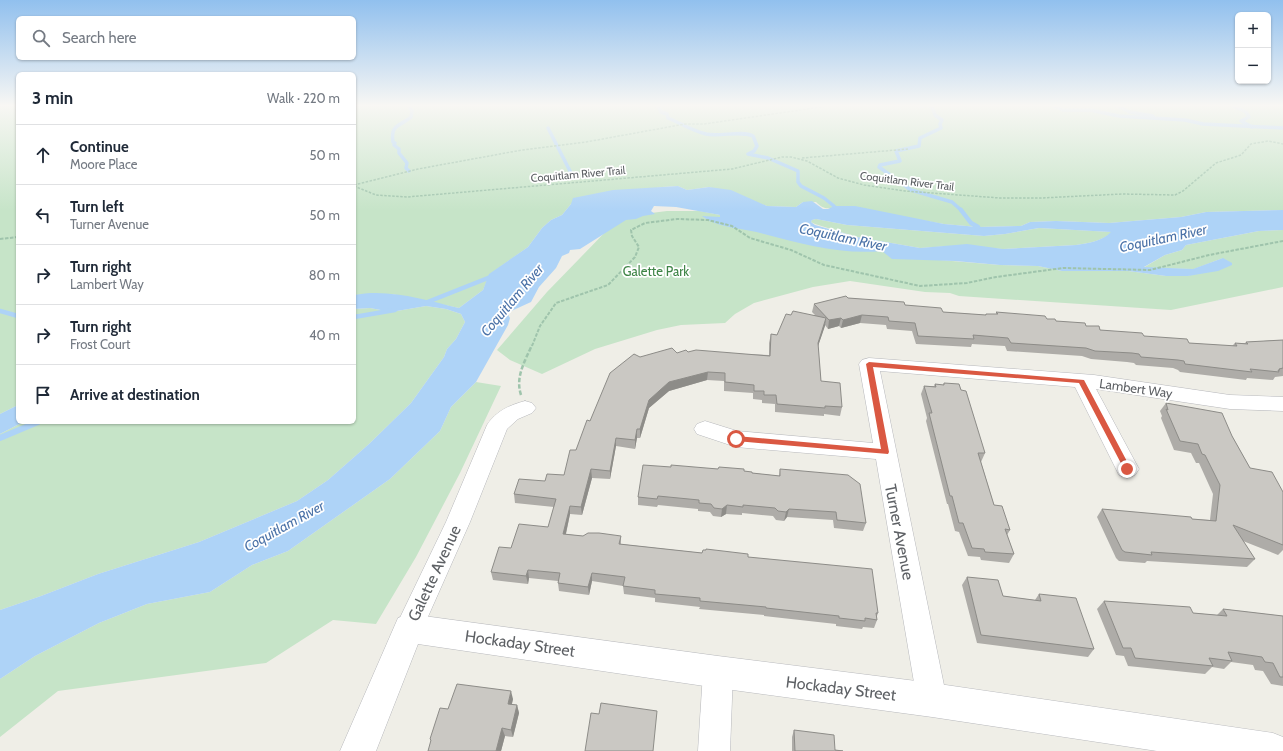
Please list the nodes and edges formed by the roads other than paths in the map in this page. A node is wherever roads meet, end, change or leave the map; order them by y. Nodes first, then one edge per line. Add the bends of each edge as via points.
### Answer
1 (869, 364) joint
2 (1082, 381) junction
3 (522, 398) road end
4 (1283, 404) edge
5 (705, 429) dead end
6 (885, 452) junction
7 (1127, 469) dead end
8 (409, 628) junction
9 (718, 672) junction
10 (932, 700) junction
11 (1234, 748) edge
12 (358, 751) edge
13 (714, 751) edge
14 (1273, 751) edge

1 - 2 street, Lambert Way
1 - 6 street, Turner Avenue
2 - 4 street, Lambert Way via 1230,402
2 - 7 street
3 - 8 street, Galette Avenue via 498,425 456,528
5 - 6 street via 736,439
6 - 10 street, Turner Avenue
8 - 9 street, Hockaday Street
8 - 12 street, Galette Avenue
9 - 10 street, Hockaday Street
9 - 13 street
10 - 11 street, Hockaday Street
11 - 14 street, Hockaday Street

